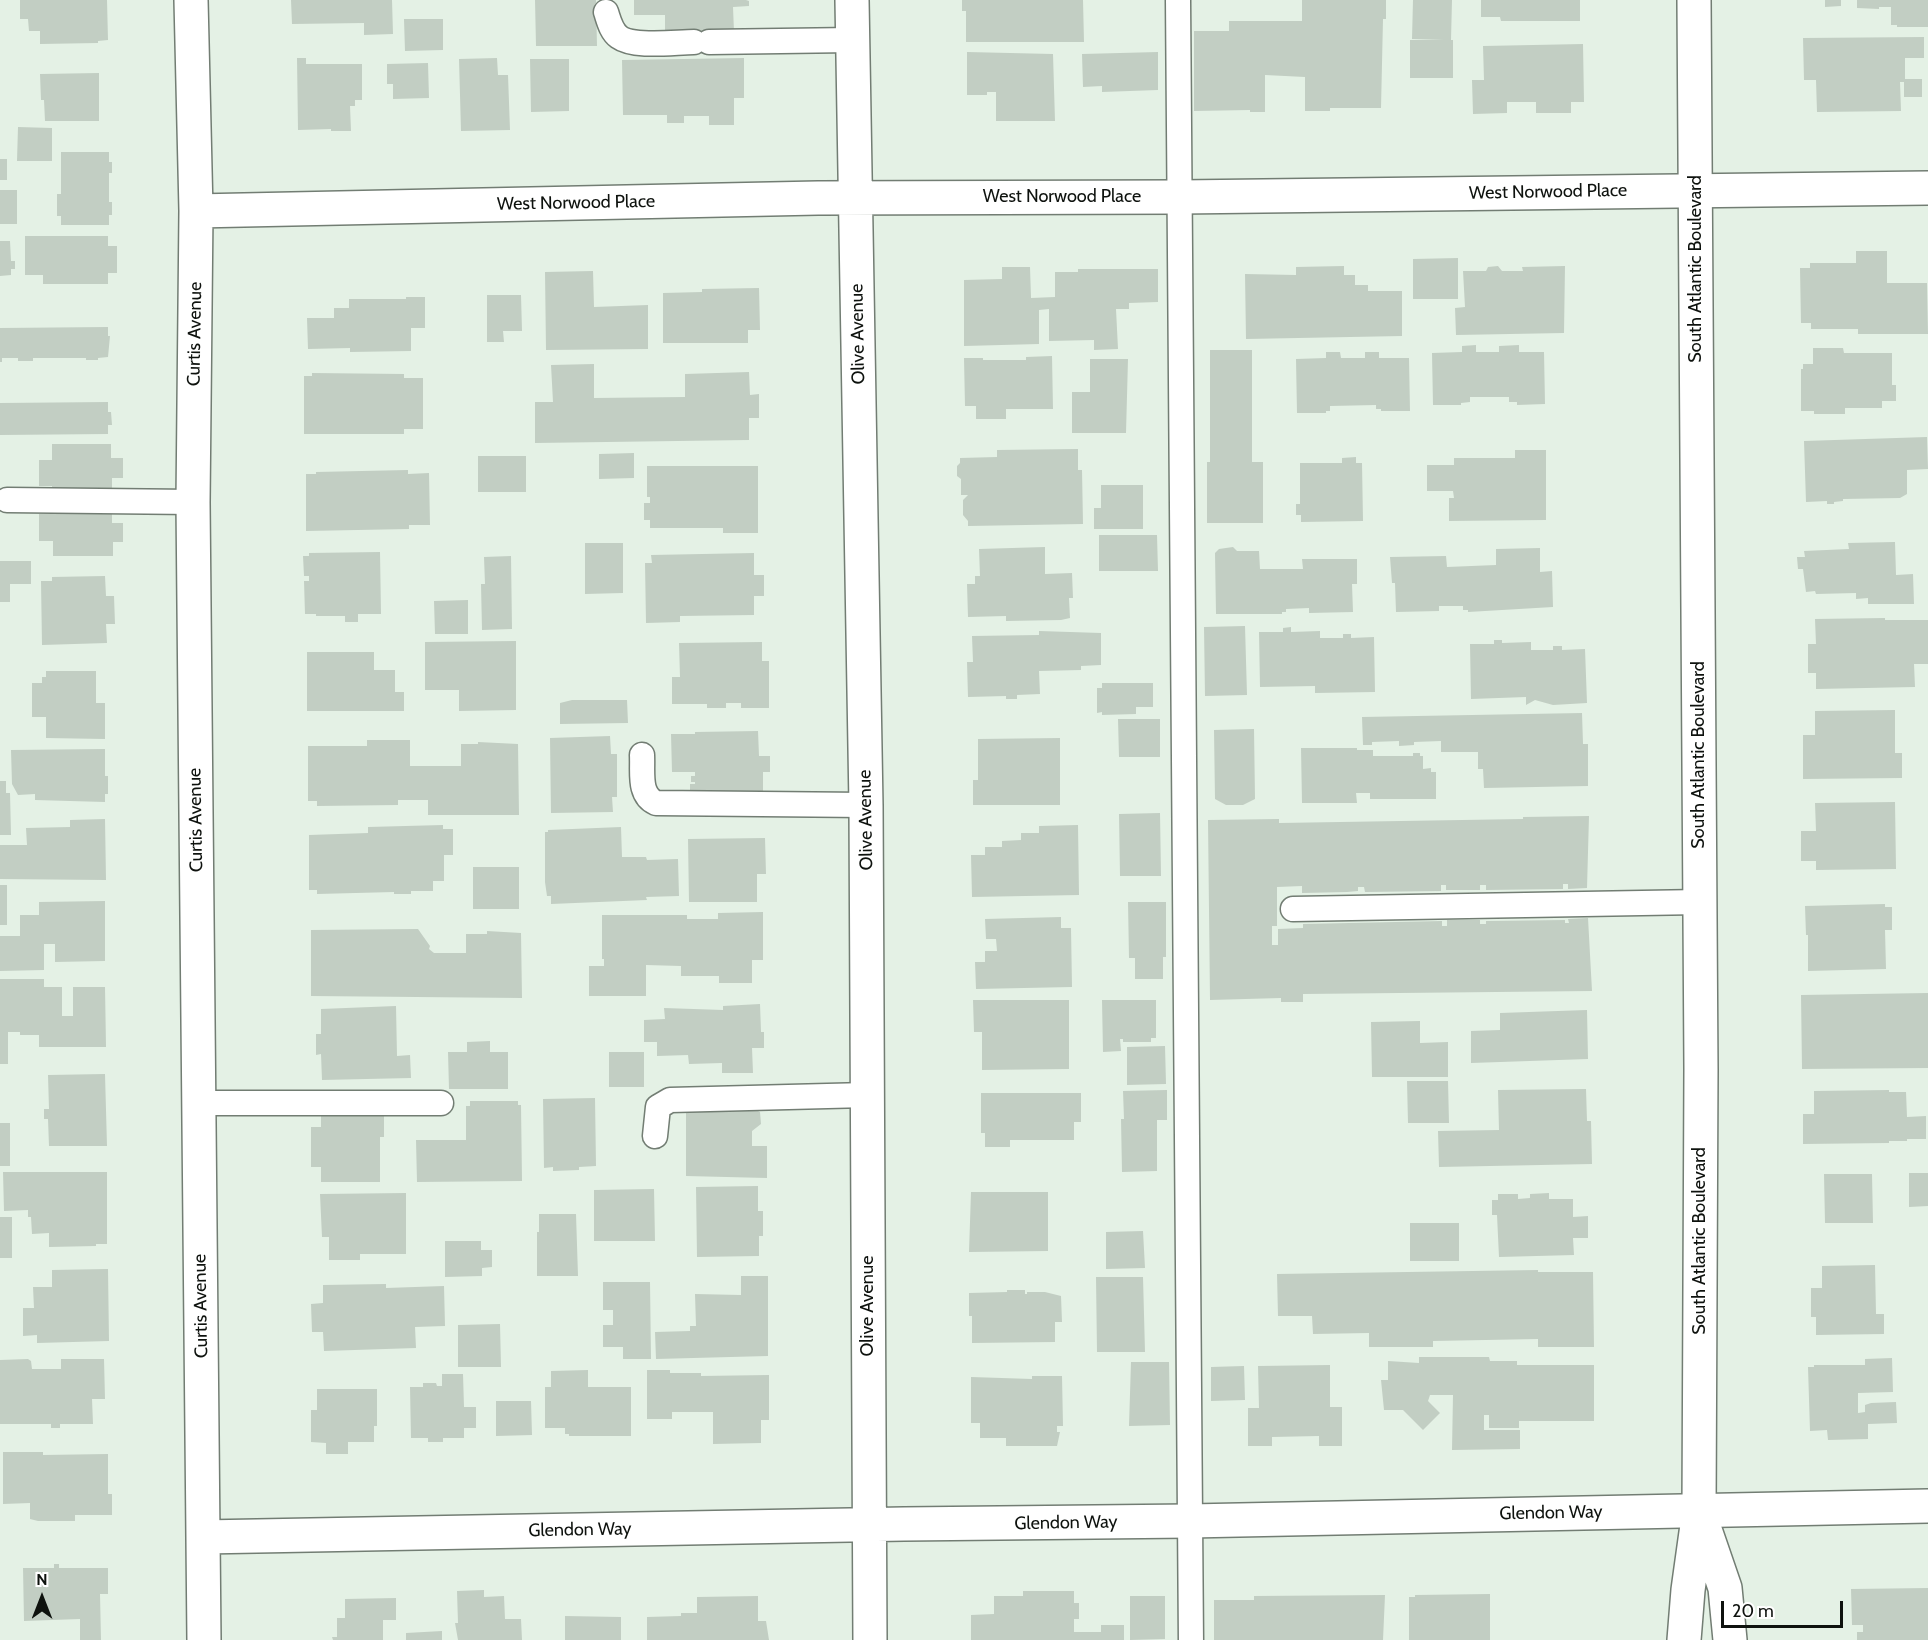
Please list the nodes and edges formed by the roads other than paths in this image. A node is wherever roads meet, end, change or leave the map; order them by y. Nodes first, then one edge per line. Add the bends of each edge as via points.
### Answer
1 (191, 0) edge
2 (852, 0) edge
3 (1178, 0) edge
4 (1694, 0) edge
5 (606, 12) dead end
6 (852, 39) junction
7 (1928, 188) edge
8 (1696, 190) junction
9 (1180, 197) junction
10 (855, 198) junction
11 (196, 211) junction
12 (7, 500) dead end
13 (194, 502) junction
14 (642, 755) dead end
15 (866, 805) junction
16 (1700, 902) junction
17 (1293, 909) dead end
18 (867, 1095) junction
19 (199, 1103) junction
20 (441, 1103) dead end
21 (655, 1136) dead end
22 (1928, 1506) edge
23 (1699, 1511) junction
24 (1190, 1521) junction
25 (869, 1525) junction
26 (203, 1538) junction
27 (204, 1640) edge
28 (870, 1640) edge
29 (1191, 1640) edge
30 (1684, 1640) edge
31 (1730, 1640) edge

1 - 11 street, Curtis Avenue
2 - 6 street, Olive Avenue
3 - 9 lane
4 - 8 street, South Atlantic Boulevard
5 - 6 lane via 610,27 632,43
6 - 10 street, Olive Avenue
7 - 8 street, West Norwood Place
8 - 9 street, West Norwood Place
8 - 16 street, South Atlantic Boulevard
9 - 10 street, West Norwood Place
9 - 24 lane
10 - 11 street, West Norwood Place
10 - 15 street, Olive Avenue
11 - 13 street, Curtis Avenue
12 - 13 lane
13 - 19 street, Curtis Avenue
14 - 15 lane via 643,791 656,802
15 - 18 street, Olive Avenue
16 - 17 lane
16 - 23 street, South Atlantic Boulevard
18 - 21 lane via 670,1100 658,1107
18 - 25 street, Olive Avenue
19 - 20 lane
19 - 26 street, Curtis Avenue
22 - 23 street, Glendon Way
23 - 24 street, Glendon Way
23 - 30 street
23 - 31 street via 1725,1588
24 - 25 street, Glendon Way
24 - 29 lane
25 - 26 street, Glendon Way
25 - 28 street, Olive Avenue
26 - 27 street, Curtis Avenue

